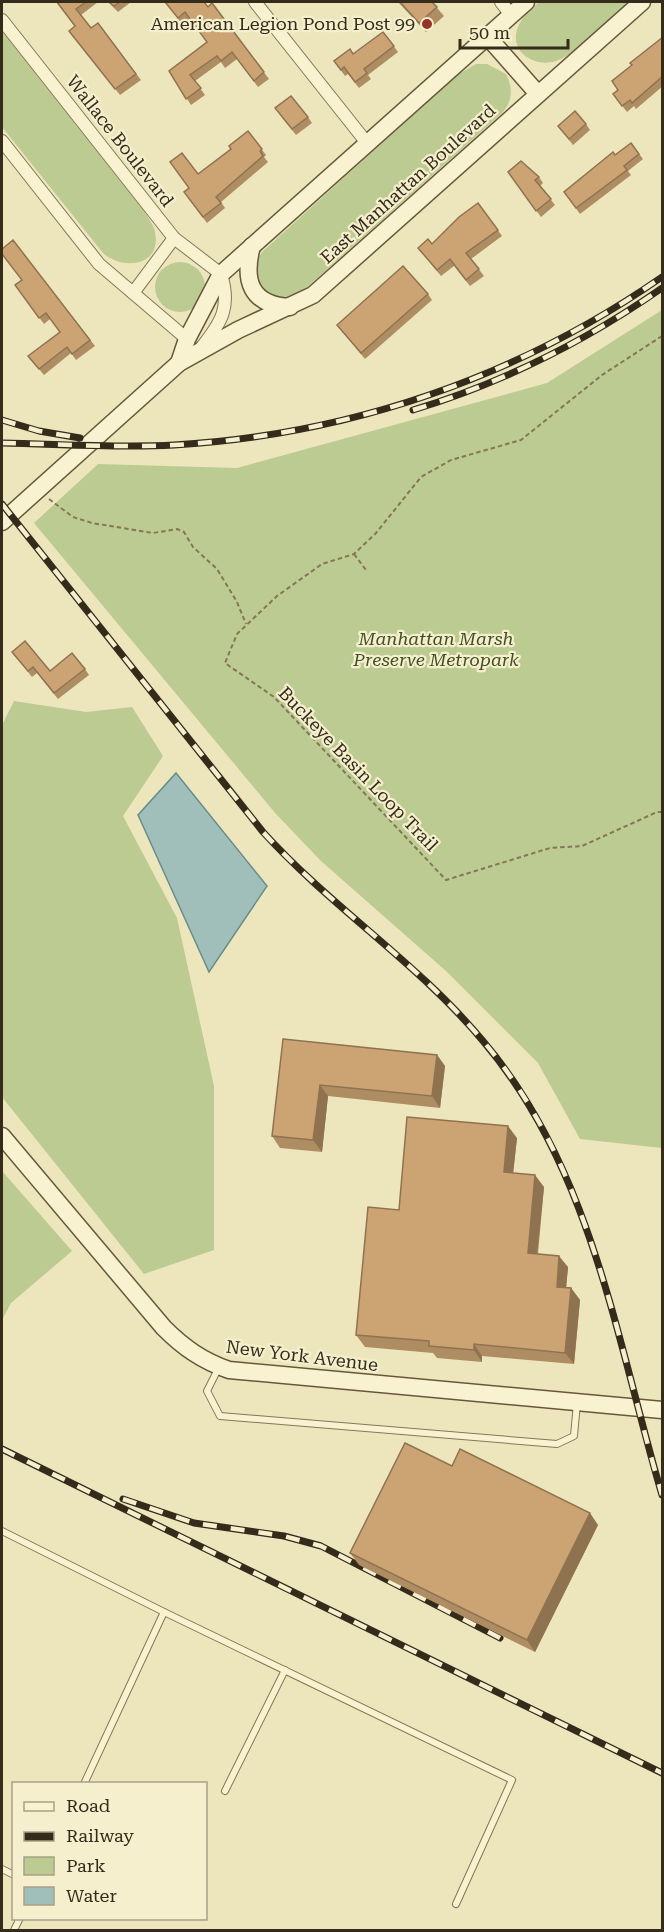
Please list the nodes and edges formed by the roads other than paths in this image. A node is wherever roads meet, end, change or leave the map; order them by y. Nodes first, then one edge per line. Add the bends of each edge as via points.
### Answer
1 (255, 2) edge
2 (526, 2) edge
3 (642, 2) edge
4 (506, 8) edge
5 (2, 20) edge
6 (487, 36) junction
7 (538, 94) junction
8 (2, 141) edge
9 (367, 143) junction
10 (174, 238) junction
11 (253, 245) junction
12 (221, 274) junction
13 (133, 293) junction
14 (290, 307) junction
15 (187, 339) junction
16 (196, 354) junction
17 (179, 363) junction
18 (2, 522) edge
19 (2, 1136) edge
20 (219, 1366) junction
21 (577, 1402) junction
22 (662, 1410) edge
23 (2, 1531) edge
24 (164, 1612) junction
25 (285, 1670) junction
26 (85, 1782) edge
27 (225, 1791) dead end
28 (456, 1904) dead end

1 - 9 street
2 - 4 street, East Manhattan Boulevard
3 - 7 street, East Manhattan Boulevard
4 - 6 street, East Manhattan Boulevard
5 - 10 street, Wallace Boulevard
6 - 7 street
6 - 9 street, East Manhattan Boulevard
7 - 14 street, East Manhattan Boulevard via 313,295
8 - 13 street via 99,264
9 - 11 street, East Manhattan Boulevard
10 - 12 street, Wallace Boulevard
10 - 13 street
11 - 12 street, East Manhattan Boulevard
11 - 14 street via 247,266 248,281 265,302
12 - 15 street, East Manhattan Boulevard
12 - 16 street via 227,301 223,316
13 - 15 street
14 - 16 street, East Manhattan Boulevard
15 - 17 street, East Manhattan Boulevard
16 - 17 street, East Manhattan Boulevard
17 - 18 street, East Manhattan Boulevard
19 - 20 street, New York Avenue via 164,1328 192,1353
20 - 21 street, New York Avenue
20 - 21 lane via 207,1391 220,1416 557,1444 574,1436
21 - 22 street, New York Avenue
23 - 24 lane
24 - 25 lane
24 - 26 lane
25 - 27 lane
25 - 28 lane via 512,1780

